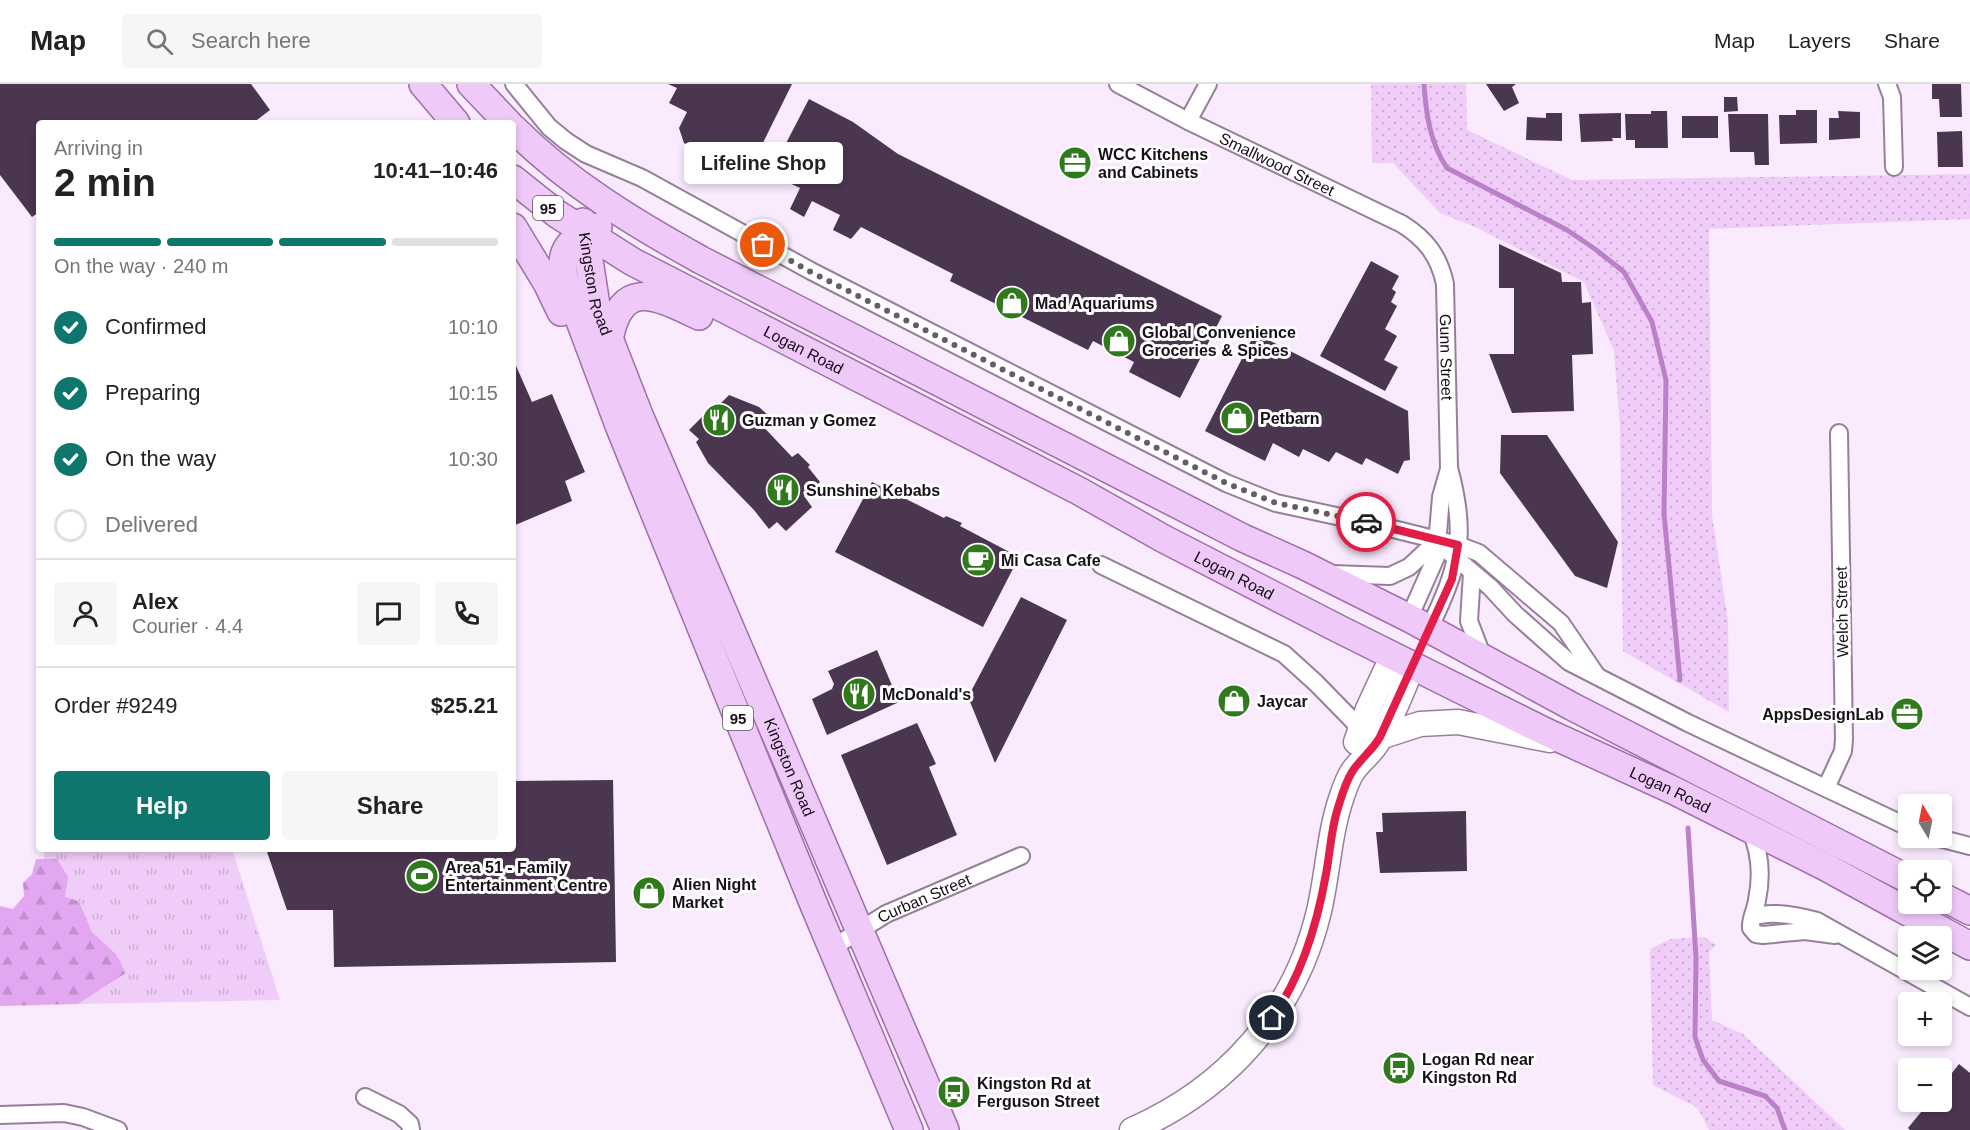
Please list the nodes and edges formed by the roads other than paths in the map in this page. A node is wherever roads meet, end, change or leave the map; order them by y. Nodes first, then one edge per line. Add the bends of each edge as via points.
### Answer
1 (471, 84) edge
2 (514, 84) edge
3 (1118, 84) edge
4 (1209, 84) edge
5 (1887, 84) edge
6 (424, 85) edge
7 (442, 120) edge
8 (453, 120) edge
9 (505, 120) edge
10 (1188, 121) junction
11 (516, 131) edge
12 (1894, 167) dead end
13 (561, 171) junction
14 (516, 182) edge
15 (629, 219) junction
16 (516, 232) edge
17 (585, 233) junction
18 (1432, 250) joint
19 (759, 327) junction
20 (609, 340) junction
21 (620, 428) junction
22 (1839, 433) dead end
23 (1449, 468) junction
24 (1438, 540) junction
25 (1458, 552) junction
26 (1101, 564) dead end
27 (1472, 573) junction
28 (1320, 574) junction
29 (1419, 624) junction
30 (1482, 656) junction
31 (1403, 660) junction
32 (1597, 675) junction
33 (1370, 733) junction
34 (1573, 744) junction
35 (1826, 788) junction
36 (1898, 822) edge
37 (1750, 829) junction
38 (1952, 841) edge
39 (1970, 846) edge
40 (1021, 856) dead end
41 (1898, 874) edge
42 (860, 929) junction
43 (1970, 946) edge
44 (832, 948) junction
45 (1970, 1007) edge
46 (365, 1097) dead end
47 (0, 1115) edge
48 (118, 1130) edge
49 (411, 1130) edge
50 (909, 1130) edge
51 (945, 1130) edge
52 (1132, 1130) edge

1 - 9 main road
2 - 24 street via 549,127 586,154 642,178 796,264 1215,478 1276,503
3 - 10 street, Smallwood Street
4 - 10 street
5 - 12 street via 1892,98
6 - 7 main road
6 - 8 main road
10 - 18 street, Smallwood Street via 1402,224
11 - 13 main road, Logan Road / 95
13 - 15 main road, Logan Road
13 - 17 main road, 95
14 - 17 main road, Logan Road / 95
15 - 17 main road
15 - 28 main road, Logan Road via 783,303
16 - 21 main road, 95 via 547,283 602,405
17 - 19 main road, Logan Road
17 - 20 main road, Kingston Road / 95 via 593,292
17 - 21 main road, Kingston Road / 95 via 566,249 563,274
18 - 23 street, Gunn Street via 1442,267 1445,284
19 - 20 main road via 712,321 668,301 644,296 620,308
19 - 31 main road, Logan Road
20 - 42 main road, Kingston Road / 95
21 - 44 main road, Kingston Road / 95
22 - 35 street, Welch Street via 1844,739 1843,751
23 - 24 street, Gunn Street via 1441,497
23 - 25 street, Gunn Street via 1458,504
24 - 25 street
24 - 28 street via 1409,567 1389,576
24 - 29 street, Gunn Street
25 - 27 street
25 - 29 street, Gunn Street via 1452,579
25 - 32 street via 1470,549 1485,557 1556,617
26 - 33 street via 1284,654
27 - 30 street via 1469,621
27 - 32 street via 1559,655
28 - 29 main road, Logan Road
29 - 30 main road, Logan Road
29 - 31 main road
30 - 41 main road, Logan Road
31 - 33 street
31 - 34 main road, Logan Road
32 - 35 street
33 - 34 street via 1458,722
33 - 52 street via 1375,746 1353,771 1334,822 1314,929 1280,1007 1247,1050 1204,1089
34 - 37 main road, Logan Road
35 - 36 street
37 - 43 main road, Logan Road
37 - 45 street via 1760,874 1751,924 1756,934 1805,931 1845,938
38 - 39 street
40 - 42 street, Curban Street via 893,910
42 - 44 street, Curban Street
42 - 51 main road, Kingston Road / 95
44 - 50 main road, Kingston Road / 95
46 - 49 street via 399,1114
47 - 48 street via 64,1113

